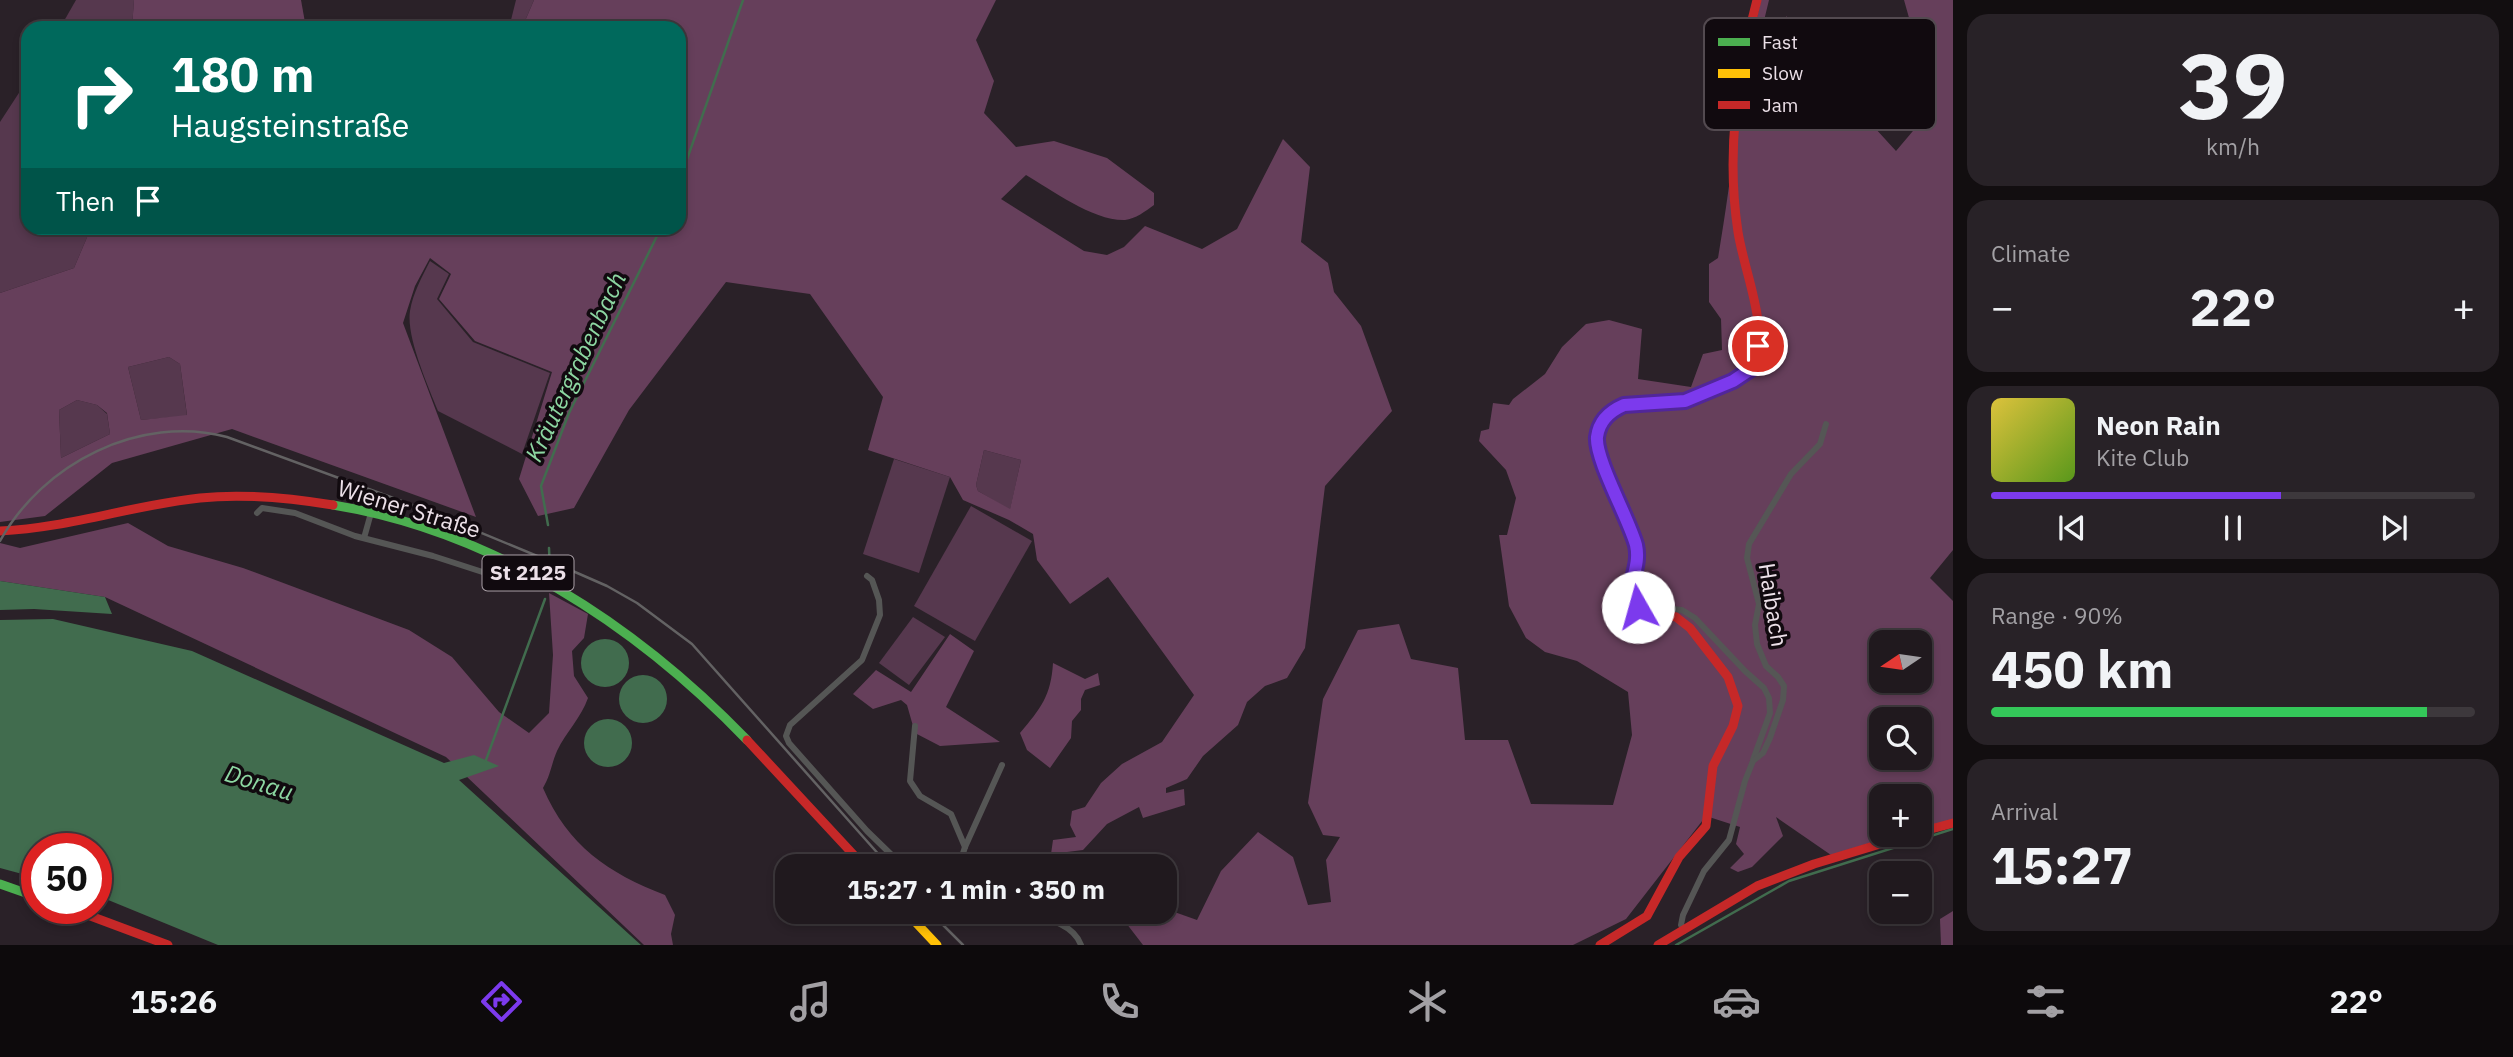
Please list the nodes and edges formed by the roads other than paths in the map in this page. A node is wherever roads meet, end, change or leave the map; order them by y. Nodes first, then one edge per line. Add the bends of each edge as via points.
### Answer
1 (1756, 0) edge
2 (1752, 18) edge
3 (1734, 130) edge
4 (1826, 424) dead end
5 (298, 498) junction
6 (257, 513) dead end
7 (295, 513) junction
8 (372, 513) junction
9 (0, 531) edge
10 (364, 538) junction
11 (867, 576) dead end
12 (537, 578) junction
13 (1651, 612) junction
14 (915, 726) dead end
15 (1753, 761) junction
16 (1002, 765) dead end
17 (1953, 823) edge
18 (1932, 829) edge
19 (965, 847) junction
20 (1873, 847) edge
21 (853, 854) edge
22 (891, 854) edge
23 (963, 854) edge
24 (0, 884) edge
25 (21, 891) edge
26 (112, 924) edge
27 (917, 924) edge
28 (1061, 924) edge
29 (1684, 931) junction
30 (168, 945) edge
31 (937, 945) edge
32 (1081, 945) edge
33 (1600, 945) edge
34 (1658, 945) edge

1 - 2 main road
3 - 13 main road via 1737,230 1758,323 1754,362 1745,374 1693,398 1615,409 1602,422 1597,436 1635,543 1632,598 1638,607
4 - 15 street, Haibach via 1820,444 1786,481 1747,551 1759,604 1757,644 1766,666 1784,686 1770,738
5 - 7 street
5 - 8 main road, Wiener Straße / St 2125
5 - 9 main road, Wiener Straße / St 2125 via 214,496 36,530
6 - 7 street via 262,508
7 - 10 street
8 - 10 street
8 - 12 main road, Wiener Straße / St 2125 via 464,543
10 - 12 street via 528,587
11 - 22 street via 879,600 880,615 862,660 795,720 786,735
12 - 21 main road, Wiener Straße / St 2125 via 603,617 672,669 763,756
13 - 15 street via 1652,607 1676,608 1695,618 1764,688 1770,713
13 - 33 main road via 1676,617 1690,628 1728,677 1737,715 1713,766 1706,826 1679,858 1647,916
14 - 19 street via 911,781 920,796 951,814
15 - 29 street, Haibach via 1729,840 1704,871 1681,921
16 - 19 street
17 - 18 main road
19 - 23 street
20 - 29 main road via 1765,882
24 - 25 main road
26 - 30 main road
27 - 31 main road
28 - 32 street via 1075,933
29 - 34 main road

